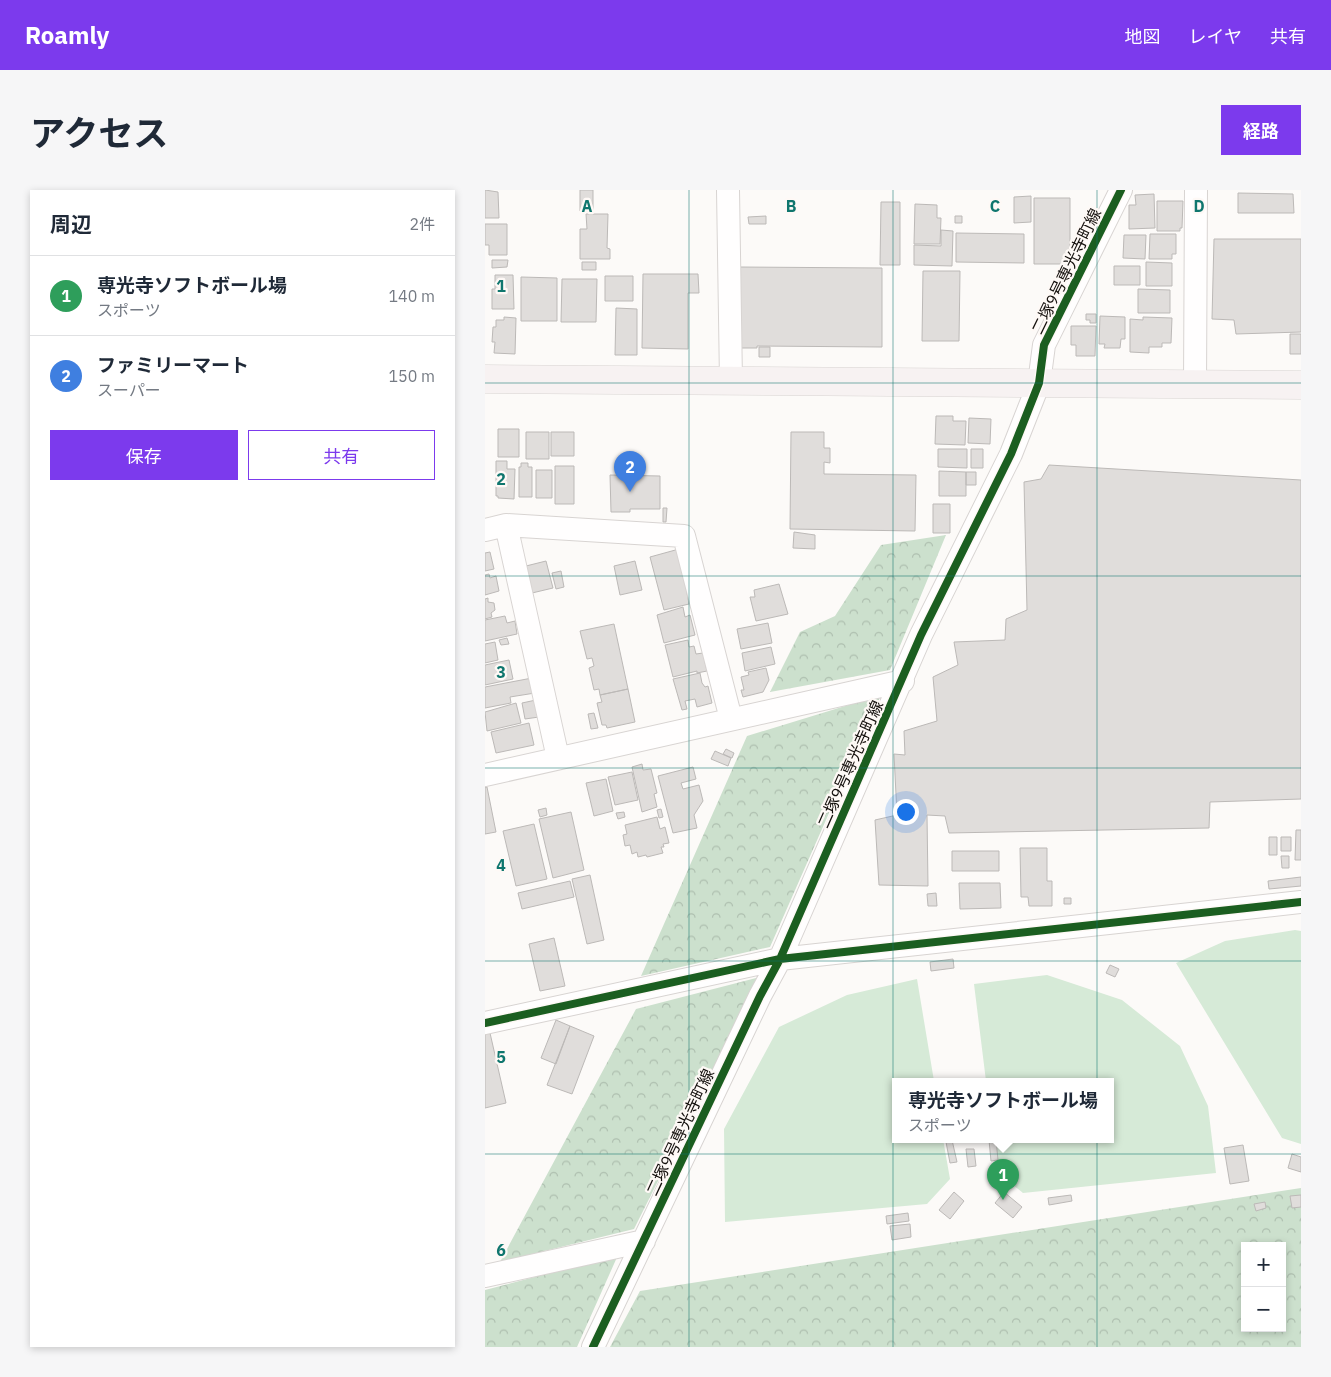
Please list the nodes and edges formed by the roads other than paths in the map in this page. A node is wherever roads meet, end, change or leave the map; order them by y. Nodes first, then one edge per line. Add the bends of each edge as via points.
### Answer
1 (728, 190) edge
2 (1121, 190) edge
3 (1196, 190) edge
4 (485, 379) edge
5 (731, 381) junction
6 (1039, 383) junction
7 (1195, 384) junction
8 (1301, 385) edge
9 (495, 528) edge
10 (903, 681) junction
11 (731, 719) junction
12 (558, 758) junction
13 (485, 774) edge
14 (1301, 902) edge
15 (780, 959) junction
16 (485, 1023) edge
17 (643, 1241) junction
18 (485, 1276) edge
19 (593, 1347) edge

1 - 5 street
2 - 6 street, 二塚9号専光寺町線 via 1044,345
3 - 7 street
4 - 5 street
5 - 6 street
6 - 7 street
6 - 10 street, 二塚9号専光寺町線 via 1011,454 921,635
7 - 8 street
9 - 11 street via 685,536
9 - 12 street
10 - 11 street
10 - 15 street, 二塚9号専光寺町線
11 - 12 street
12 - 13 street
14 - 15 street
15 - 16 street
15 - 17 street, 二塚9号専光寺町線
17 - 18 street
17 - 19 street, 二塚9号専光寺町線

